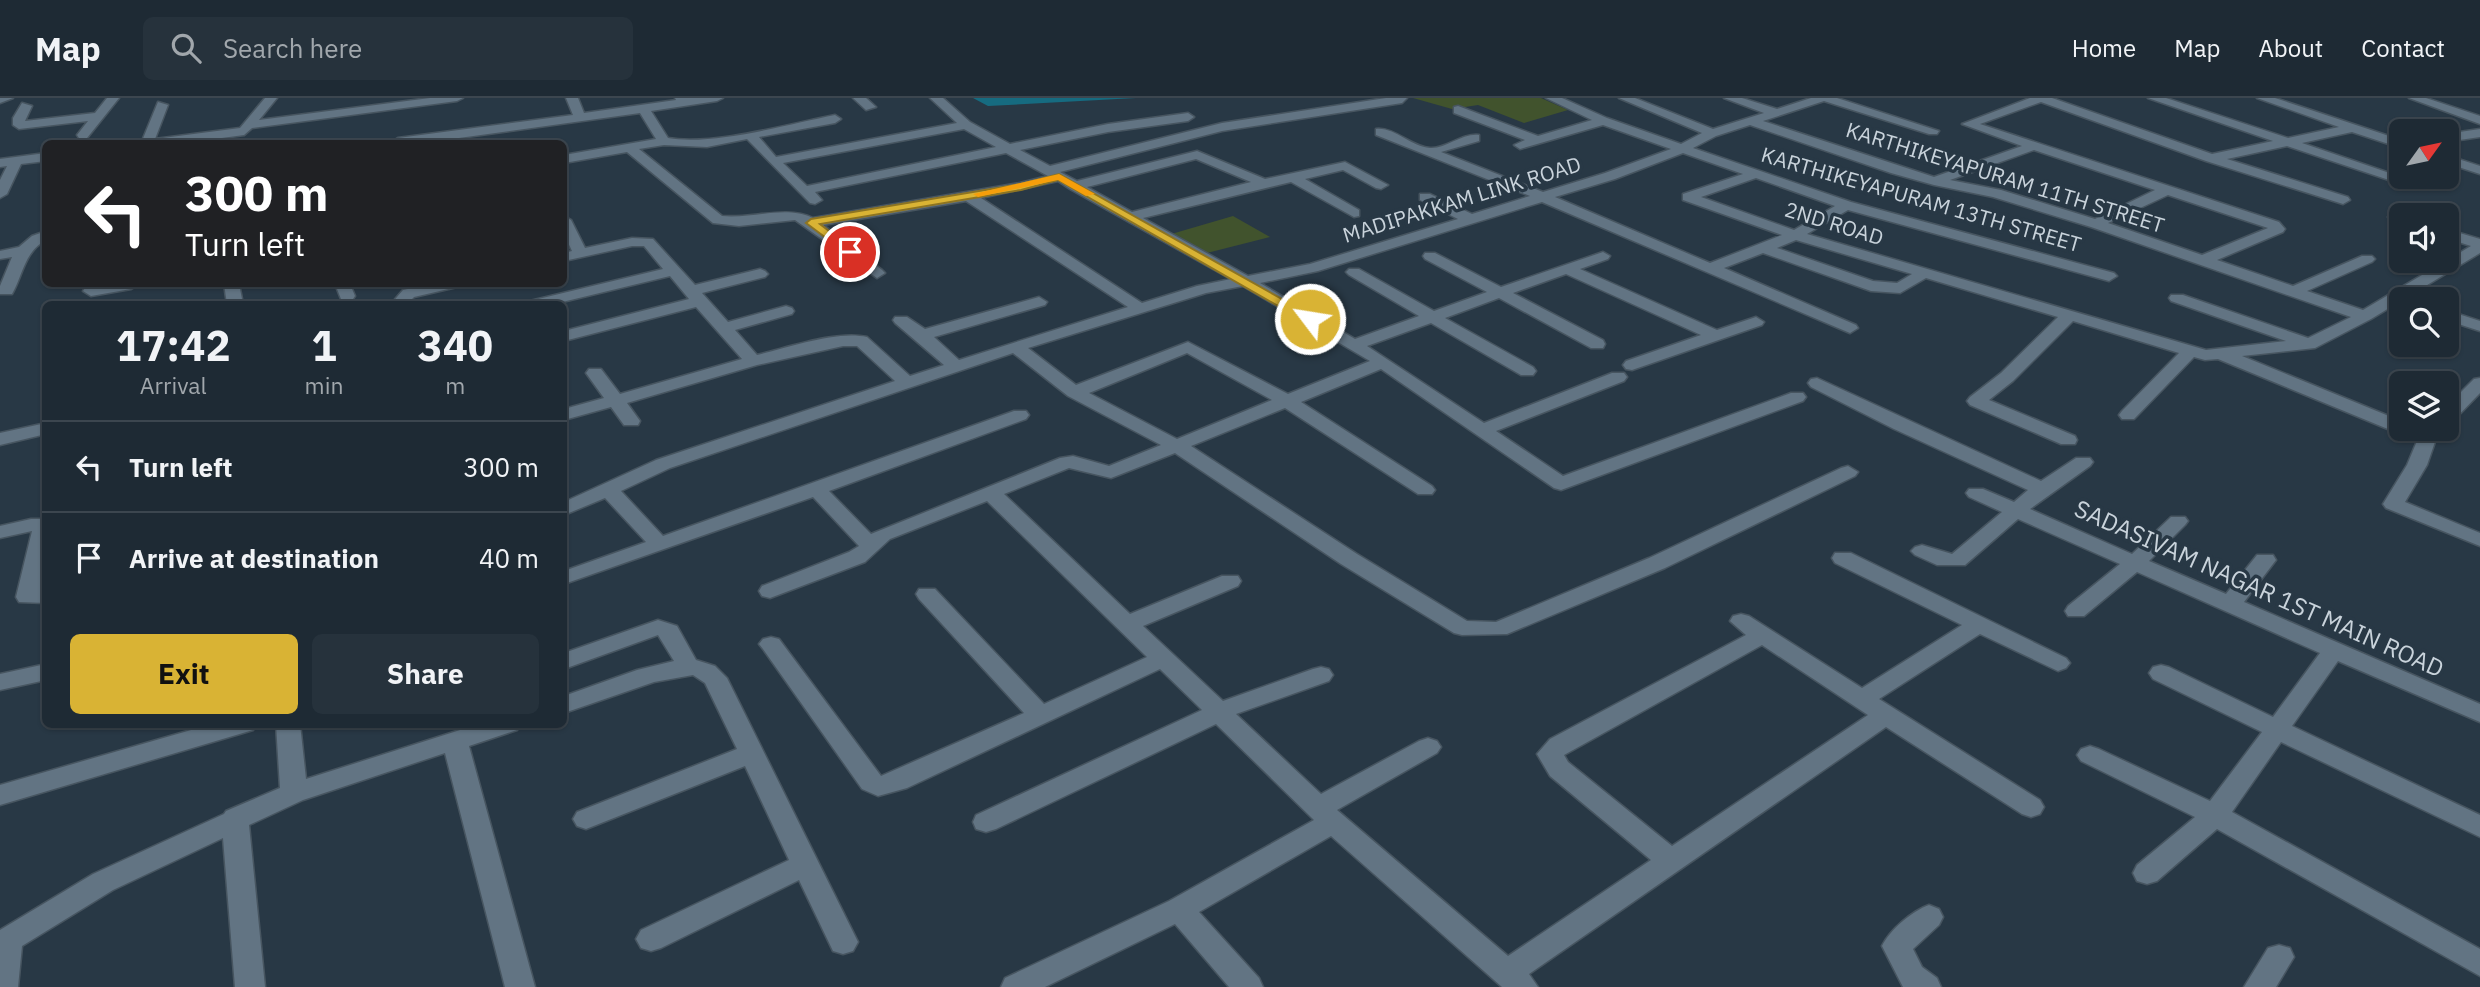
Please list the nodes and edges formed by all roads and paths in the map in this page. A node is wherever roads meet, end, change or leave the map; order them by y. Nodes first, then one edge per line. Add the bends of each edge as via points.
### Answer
1 (7, 98) edge
2 (113, 98) edge
3 (271, 98) edge
4 (457, 98) edge
5 (572, 98) edge
6 (717, 98) edge
7 (859, 98) edge
8 (936, 98) edge
9 (1552, 98) edge
10 (1625, 98) edge
11 (1731, 98) edge
12 (1824, 98) edge
13 (2041, 98) edge
14 (2154, 98) edge
15 (2263, 98) edge
16 (2415, 98) edge
17 (0, 99) edge
18 (1402, 99) edge
19 (682, 100) edge
20 (162, 105) dead end
21 (26, 106) dead end
22 (870, 107) dead end
23 (643, 109) junction
24 (1458, 110) dead end
25 (1775, 112) junction
26 (98, 116) junction
27 (1188, 117) dead end
28 (580, 118) junction
29 (835, 119) dead end
30 (2480, 120) edge
31 (1603, 121) junction
32 (1751, 121) junction
33 (966, 125) junction
34 (400, 128) edge
35 (2350, 128) junction
36 (1933, 131) dead end
37 (1380, 132) dead end
38 (244, 133) edge
39 (1712, 133) junction
40 (2480, 133) edge
41 (83, 135) dead end
42 (750, 135) junction
43 (2459, 136) edge
44 (1475, 138) dead end
45 (147, 140) edge
46 (175, 140) edge
47 (1537, 140) junction
48 (2389, 140) edge
49 (664, 141) junction
50 (2283, 141) junction
51 (1520, 145) dead end
52 (2031, 146) junction
53 (629, 148) junction
54 (1007, 148) junction
55 (1681, 149) junction
56 (1429, 152) junction
57 (42, 157) edge
58 (567, 158) edge
59 (2211, 158) junction
60 (16, 160) junction
61 (773, 162) junction
62 (0, 163) edge
63 (2459, 163) edge
64 (1965, 169) junction
65 (2480, 170) edge
66 (1053, 174) junction
67 (1756, 174) junction
68 (2389, 175) edge
69 (1293, 178) junction
70 (1934, 181) junction
71 (1264, 183) junction
72 (1381, 185) dead end
73 (1074, 186) junction
74 (2167, 190) junction
75 (0, 194) edge
76 (968, 196) junction
77 (1424, 197) dead end
78 (1543, 197) junction
79 (2049, 197) dead end
80 (2343, 200) dead end
81 (1846, 205) junction
82 (1354, 213) dead end
83 (1132, 216) junction
84 (1470, 219) junction
85 (811, 223) junction
86 (2096, 223) junction
87 (567, 233) edge
88 (1795, 235) junction
89 (42, 236) edge
90 (2459, 238) edge
91 (2480, 245) edge
92 (1763, 248) junction
93 (22, 251) junction
94 (0, 255) edge
95 (572, 255) edge
96 (1430, 256) dead end
97 (1603, 256) dead end
98 (2367, 259) dead end
99 (2202, 261) junction
100 (1711, 268) junction
101 (1567, 269) junction
102 (672, 271) junction
103 (1354, 272) dead end
104 (877, 273) dead end
105 (1924, 273) junction
106 (760, 274) dead end
107 (2109, 276) dead end
108 (1246, 281) junction
109 (114, 287) edge
110 (437, 287) edge
111 (2416, 287) edge
112 (6, 290) dead end
113 (91, 291) dead end
114 (2292, 292) junction
115 (1500, 293) junction
116 (695, 296) junction
117 (2177, 298) dead end
118 (402, 301) edge
119 (548, 301) edge
120 (1039, 302) dead end
121 (2389, 304) edge
122 (1139, 308) junction
123 (786, 311) dead end
124 (2071, 314) junction
125 (2365, 316) junction
126 (1432, 317) junction
127 (2459, 319) edge
128 (901, 320) dead end
129 (1756, 322) dead end
130 (2480, 326) edge
131 (725, 328) junction
132 (1850, 328) dead end
133 (567, 335) edge
134 (922, 335) junction
135 (1714, 335) junction
136 (1597, 344) dead end
137 (2309, 344) junction
138 (1353, 345) junction
139 (1015, 347) junction
140 (2189, 352) junction
141 (2222, 354) junction
142 (753, 361) junction
143 (1383, 362) junction
144 (957, 367) junction
145 (1527, 371) dead end
146 (595, 373) dead end
147 (1817, 383) dead end
148 (2480, 383) edge
149 (909, 384) junction
150 (1074, 392) junction
151 (1797, 397) dead end
152 (616, 400) junction
153 (1287, 401) junction
154 (2459, 405) edge
155 (567, 414) edge
156 (1020, 415) dead end
157 (2128, 415) dead end
158 (631, 421) dead end
159 (2389, 424) edge
160 (42, 429) edge
161 (1482, 430) junction
162 (0, 439) edge
163 (2068, 440) dead end
164 (2429, 441) edge
165 (1177, 446) junction
166 (2083, 462) dead end
167 (1848, 472) dead end
168 (607, 488) junction
169 (816, 489) junction
170 (2042, 489) junction
171 (1426, 490) dead end
172 (991, 493) junction
173 (1976, 493) dead end
174 (567, 508) edge
175 (2017, 511) junction
176 (2178, 521) dead end
177 (42, 525) edge
178 (0, 532) edge
179 (42, 533) edge
180 (2480, 540) edge
181 (659, 544) junction
182 (871, 546) junction
183 (1922, 551) dead end
184 (1843, 558) dead end
185 (2265, 560) dead end
186 (2135, 564) junction
187 (567, 577) edge
188 (1230, 581) dead end
189 (770, 591) dead end
190 (927, 594) dead end
191 (42, 596) edge
192 (2229, 606) junction
193 (2076, 611) dead end
194 (1126, 624) junction
195 (1980, 624) junction
196 (771, 644) dead end
197 (2334, 650) junction
198 (1162, 659) junction
199 (567, 660) edge
200 (2058, 663) dead end
201 (688, 666) junction
202 (42, 673) edge
203 (2161, 673) dead end
204 (1321, 675) dead end
205 (0, 682) edge
206 (1863, 699) junction
207 (567, 704) edge
208 (1221, 711) junction
209 (2480, 714) edge
210 (1885, 715) junction
211 (1041, 716) junction
212 (230, 728) edge
213 (288, 728) edge
214 (496, 728) edge
215 (2276, 728) junction
216 (456, 742) junction
217 (1429, 747) dead end
218 (752, 753) junction
219 (2090, 755) dead end
220 (294, 793) junction
221 (0, 795) edge
222 (2031, 807) dead end
223 (1326, 815) junction
224 (2215, 815) junction
225 (235, 818) junction
226 (586, 819) dead end
227 (986, 822) dead end
228 (2480, 827) edge
229 (1672, 862) junction
230 (806, 864) junction
231 (2147, 873) dead end
232 (1180, 909) junction
233 (1929, 917) dead end
234 (651, 939) dead end
235 (843, 942) dead end
236 (4, 943) edge
237 (2279, 957) dead end
238 (2480, 964) edge
239 (1515, 980) edge
240 (3, 987) edge
241 (250, 987) edge
242 (520, 987) edge
243 (1016, 987) edge
244 (1248, 987) edge
245 (1926, 987) edge
246 (2259, 987) edge

1 - 17 street
2 - 26 street
3 - 38 street
4 - 34 street
5 - 28 street
6 - 19 street
7 - 22 street
8 - 33 street
9 - 31 street, KARTHIKEYAPURAM 13TH STREET
10 - 39 street
11 - 25 street
12 - 25 street, MADIPAKKAM LINK ROAD
12 - 36 street
13 - 52 street via 1971,121 1969,127
13 - 59 street
14 - 50 street
15 - 35 street
16 - 30 street
18 - 66 street via 1222,127
19 - 23 street
20 - 45 street
21 - 26 street via 19,125
23 - 28 street
23 - 49 street
24 - 47 street
25 - 32 street, MADIPAKKAM LINK ROAD
26 - 41 street
27 - 54 street
28 - 34 street
29 - 42 street
31 - 47 street
31 - 55 street, KARTHIKEYAPURAM 13TH STREET
32 - 39 street, MADIPAKKAM LINK ROAD
32 - 70 street, KARTHIKEYAPURAM 11TH STREET
33 - 54 street
33 - 61 street
34 - 38 street
35 - 48 street
35 - 50 street
37 - 56 street
38 - 46 street
39 - 55 street, MADIPAKKAM LINK ROAD
40 - 43 street
42 - 49 street via 701,145
42 - 61 street
44 - 56 street
47 - 51 street
49 - 53 street
50 - 59 street
50 - 68 street
52 - 64 street
52 - 74 street
53 - 58 street
53 - 85 street via 718,220 797,216
54 - 61 street via 811,195
54 - 66 street
55 - 67 street, KARTHIKEYAPURAM 13TH STREET
55 - 78 street, MADIPAKKAM LINK ROAD
56 - 78 street
57 - 60 street
59 - 80 street
60 - 62 street
60 - 75 street
63 - 65 street
64 - 70 street
64 - 79 street
66 - 73 street
66 - 76 street
67 - 81 street, KARTHIKEYAPURAM 13TH STREET
67 - 88 street, 2ND ROAD via 1688,197
69 - 71 street
69 - 72 street via 1345,166
69 - 82 street
70 - 86 street, KARTHIKEYAPURAM 11TH STREET via 1996,193
71 - 73 street via 1197,155
71 - 83 street
73 - 83 street
74 - 86 street
74 - 99 street via 2278,229
76 - 85 street
76 - 122 street
77 - 84 street
78 - 84 street, MADIPAKKAM LINK ROAD
78 - 100 street
81 - 88 street
81 - 107 street, KARTHIKEYAPURAM 13TH STREET
83 - 108 street
84 - 108 street, MADIPAKKAM LINK ROAD via 1313,268
85 - 104 street
86 - 99 street, KARTHIKEYAPURAM 11TH STREET
87 - 95 street
88 - 92 street
88 - 105 street, 2ND ROAD
89 - 93 street
90 - 91 street
91 - 111 street
92 - 100 street
92 - 105 street via 1871,286 1900,288
93 - 94 street
93 - 112 street
95 - 102 street via 648,242
96 - 115 street
97 - 101 street
98 - 114 street
99 - 114 street, KARTHIKEYAPURAM 11TH STREET
100 - 132 street
101 - 115 street
101 - 135 street
102 - 116 street
102 - 119 street
103 - 126 street
105 - 124 street, 2ND ROAD
106 - 116 street
108 - 122 street, MADIPAKKAM LINK ROAD
108 - 138 street
109 - 113 street
110 - 118 street via 409,293
114 - 125 street, KARTHIKEYAPURAM 11TH STREET
115 - 126 street
115 - 136 street
116 - 131 street
116 - 133 street
117 - 137 street
120 - 134 street
121 - 125 street
122 - 139 street, MADIPAKKAM LINK ROAD
123 - 131 street
124 - 140 street, 2ND ROAD
124 - 163 street via 1976,401
125 - 137 street
126 - 138 street
126 - 145 street
127 - 130 street
128 - 134 street
129 - 135 street
131 - 142 street
134 - 144 street
135 - 161 street
137 - 141 street
138 - 143 street
139 - 144 street, MADIPAKKAM LINK ROAD
139 - 150 street
140 - 141 street, 2ND ROAD
140 - 157 street
141 - 159 street
142 - 149 street via 861,341
142 - 152 street
143 - 153 street
143 - 161 street
144 - 149 street, MADIPAKKAM LINK ROAD
146 - 152 street
147 - 170 street
148 - 154 street
149 - 168 street, MADIPAKKAM LINK ROAD via 663,464
150 - 153 street via 1188,347
150 - 165 street
151 - 161 street via 1561,484
152 - 155 street
152 - 158 street
153 - 165 street
153 - 171 street
156 - 169 street
160 - 162 street
164 - 180 street via 2393,504
165 - 167 street via 1462,628 1488,631 1657,562
165 - 172 street via 1111,472 1097,473 1079,461 1067,462
166 - 170 street
168 - 174 street, MADIPAKKAM LINK ROAD
168 - 181 street
169 - 181 street
169 - 182 street
170 - 175 street
172 - 182 street via 883,535
172 - 194 street
173 - 175 street, SADASIVAM NAGAR 1ST MAIN ROAD
175 - 183 street via 1957,560 1945,561
175 - 186 street, SADASIVAM NAGAR 1ST MAIN ROAD
176 - 186 street
177 - 178 street
179 - 191 street via 27,597
181 - 187 street
182 - 189 street via 866,553
184 - 195 street
185 - 192 street
186 - 192 street, SADASIVAM NAGAR 1ST MAIN ROAD
186 - 193 street
188 - 194 street
190 - 211 street
192 - 197 street, SADASIVAM NAGAR 1ST MAIN ROAD
194 - 198 street
195 - 200 street
195 - 206 street
196 - 211 street via 878,786
197 - 209 street, SADASIVAM NAGAR 1ST MAIN ROAD
197 - 215 street
198 - 208 street
198 - 211 street
199 - 201 street via 658,627 669,631
201 - 207 street
201 - 218 street via 715,678
202 - 205 street
203 - 215 street
204 - 208 street
206 - 210 street
206 - 229 street via 1753,628 1550,754 1559,769
208 - 223 street
208 - 227 street
210 - 222 street
210 - 229 street
212 - 221 street
213 - 220 street
214 - 216 street
215 - 224 street
215 - 228 street
216 - 220 street
216 - 242 street
217 - 223 street
218 - 226 street
218 - 230 street
219 - 224 street
220 - 225 street
223 - 232 street
223 - 239 street
224 - 231 street
224 - 238 street
225 - 236 street via 103,882
225 - 241 street
229 - 239 street
230 - 234 street
230 - 235 street
232 - 243 street
232 - 244 street
233 - 245 street via 1896,946 1911,976
236 - 240 street
237 - 246 street

